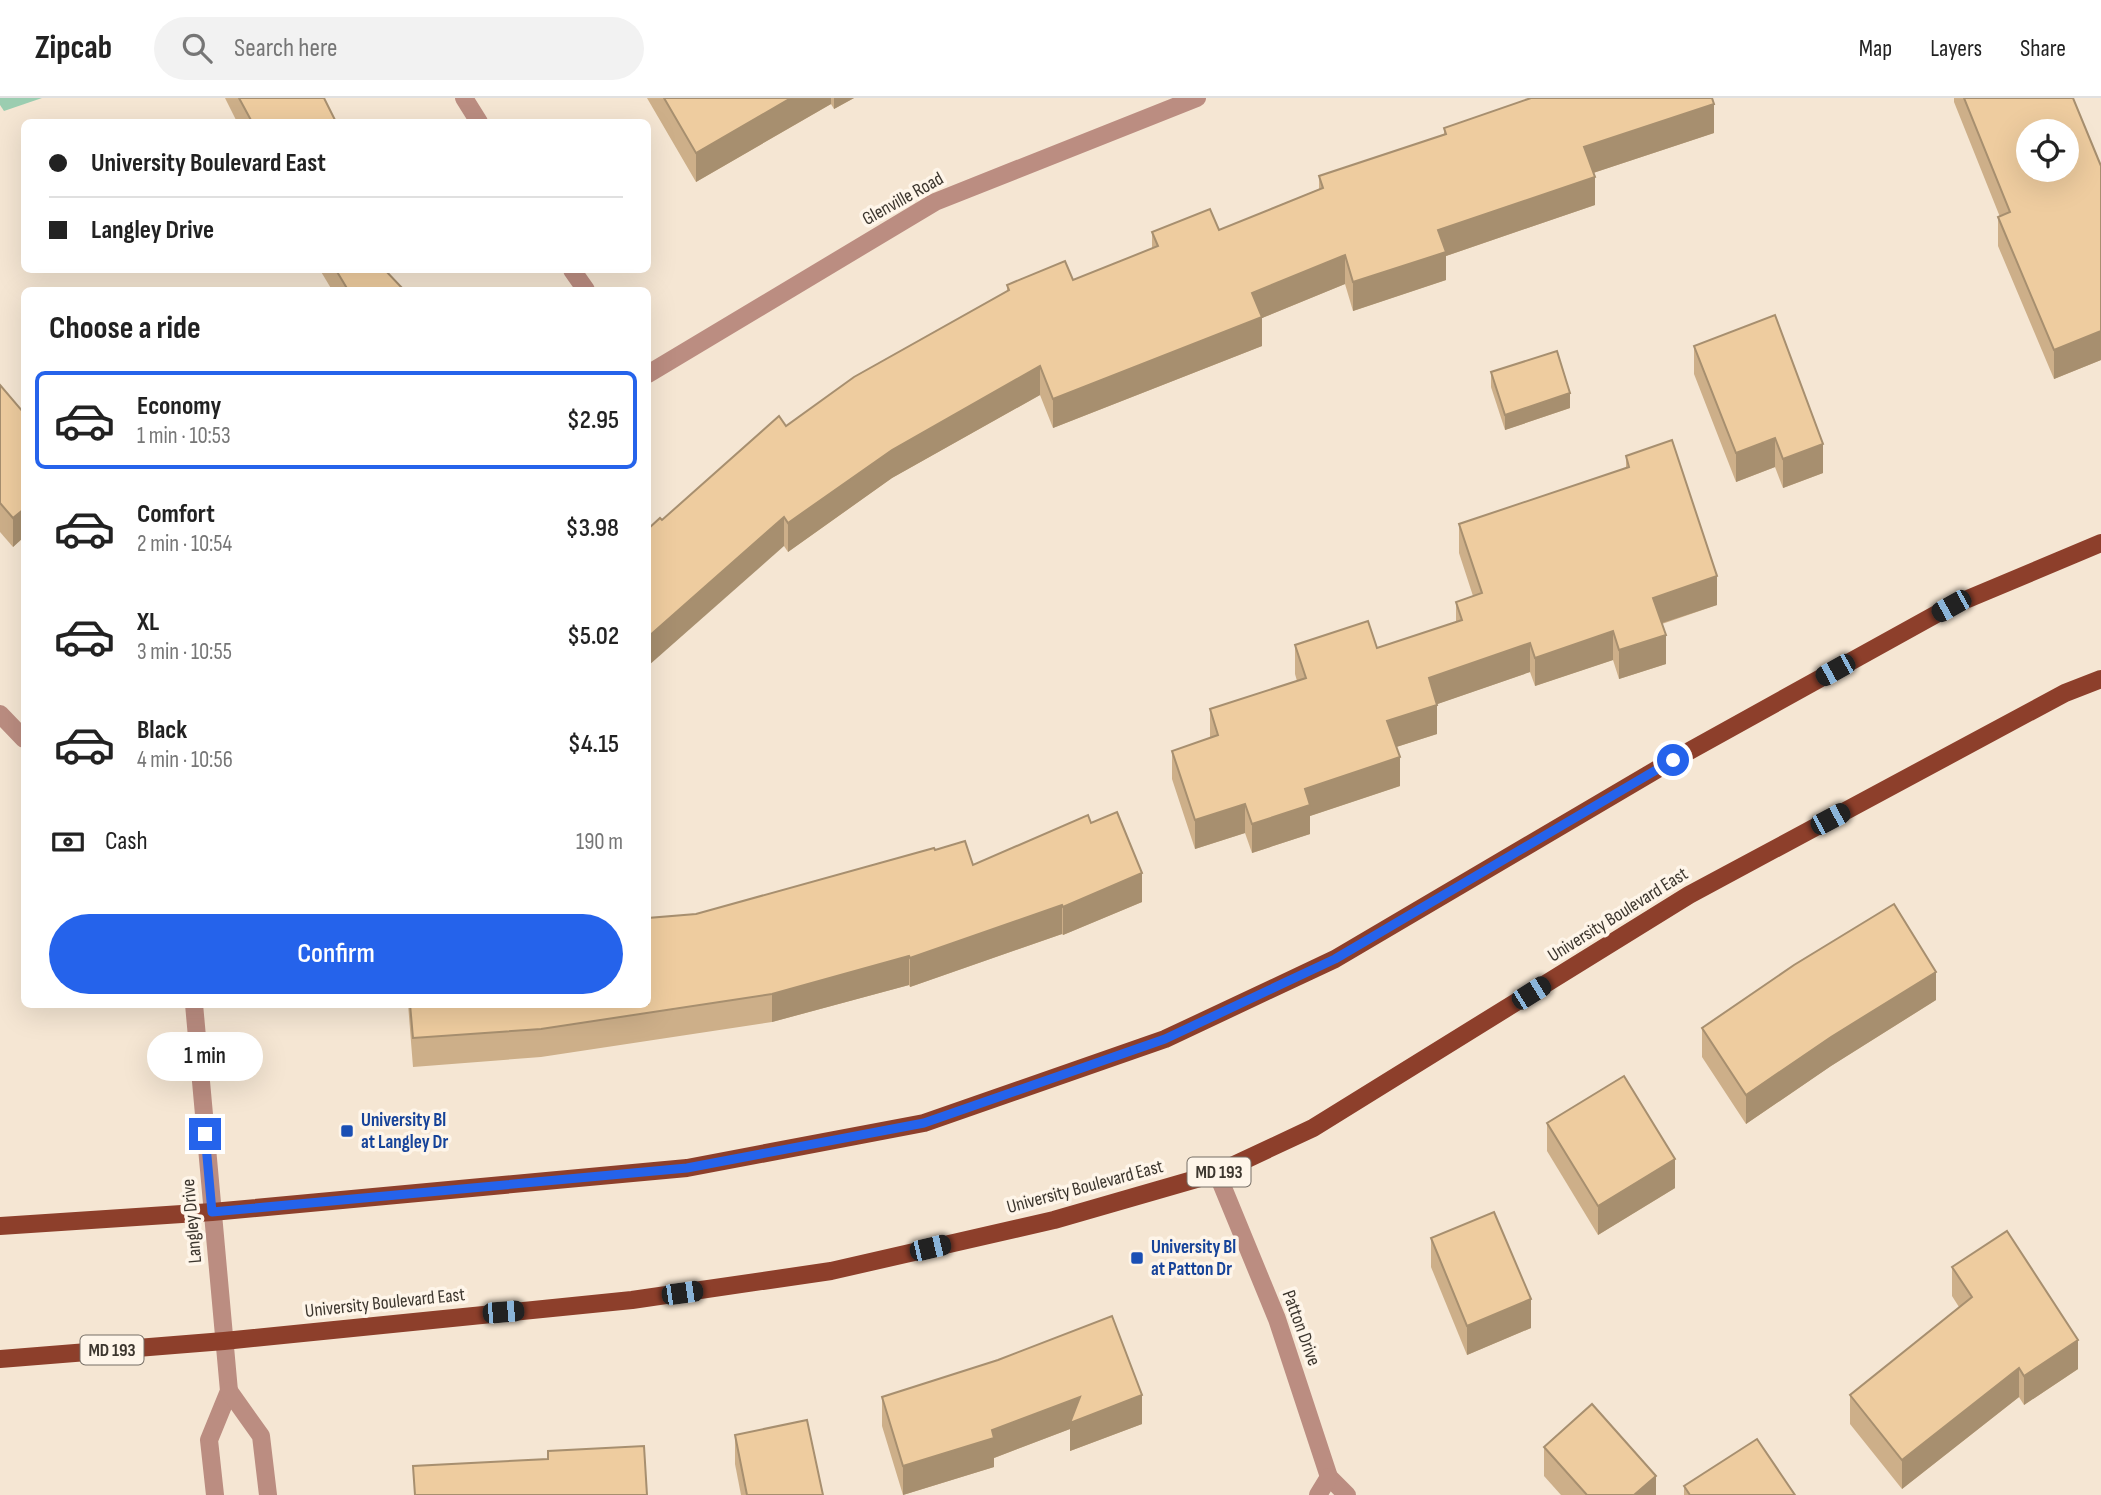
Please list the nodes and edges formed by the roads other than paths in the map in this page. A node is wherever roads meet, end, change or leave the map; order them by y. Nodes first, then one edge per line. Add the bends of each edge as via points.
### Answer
1 (464, 98) edge
2 (1197, 98) edge
3 (478, 119) edge
4 (651, 372) edge
5 (2101, 543) edge
6 (2101, 679) edge
7 (0, 715) edge
8 (21, 736) edge
9 (194, 1008) edge
10 (1217, 1172) junction
11 (212, 1212) junction
12 (0, 1226) edge
13 (224, 1341) junction
14 (0, 1359) edge
15 (229, 1391) junction
16 (1329, 1477) junction
17 (215, 1495) edge
18 (268, 1495) edge
19 (1318, 1495) edge
20 (1348, 1495) edge

1 - 3 street
2 - 4 street, Glenville Road via 934,202
5 - 11 main road via 1951,606 1673,760 1335,959 1165,1039 924,1123 687,1168
6 - 10 main road, University Boulevard East / MD 193 via 2065,693 1689,895 1313,1128
7 - 8 street
9 - 11 street, Langley Drive
10 - 13 main road, University Boulevard East / MD 193 via 1054,1220 831,1270 632,1300
10 - 16 street, Patton Drive via 1277,1319
11 - 12 main road
11 - 13 street, Langley Drive
13 - 14 main road, University Boulevard East / MD 193
13 - 15 street, Langley Drive
15 - 17 street, Langley Drive via 209,1440
15 - 18 street, Langley Drive via 261,1436
16 - 19 street
16 - 20 street, Patton Drive

